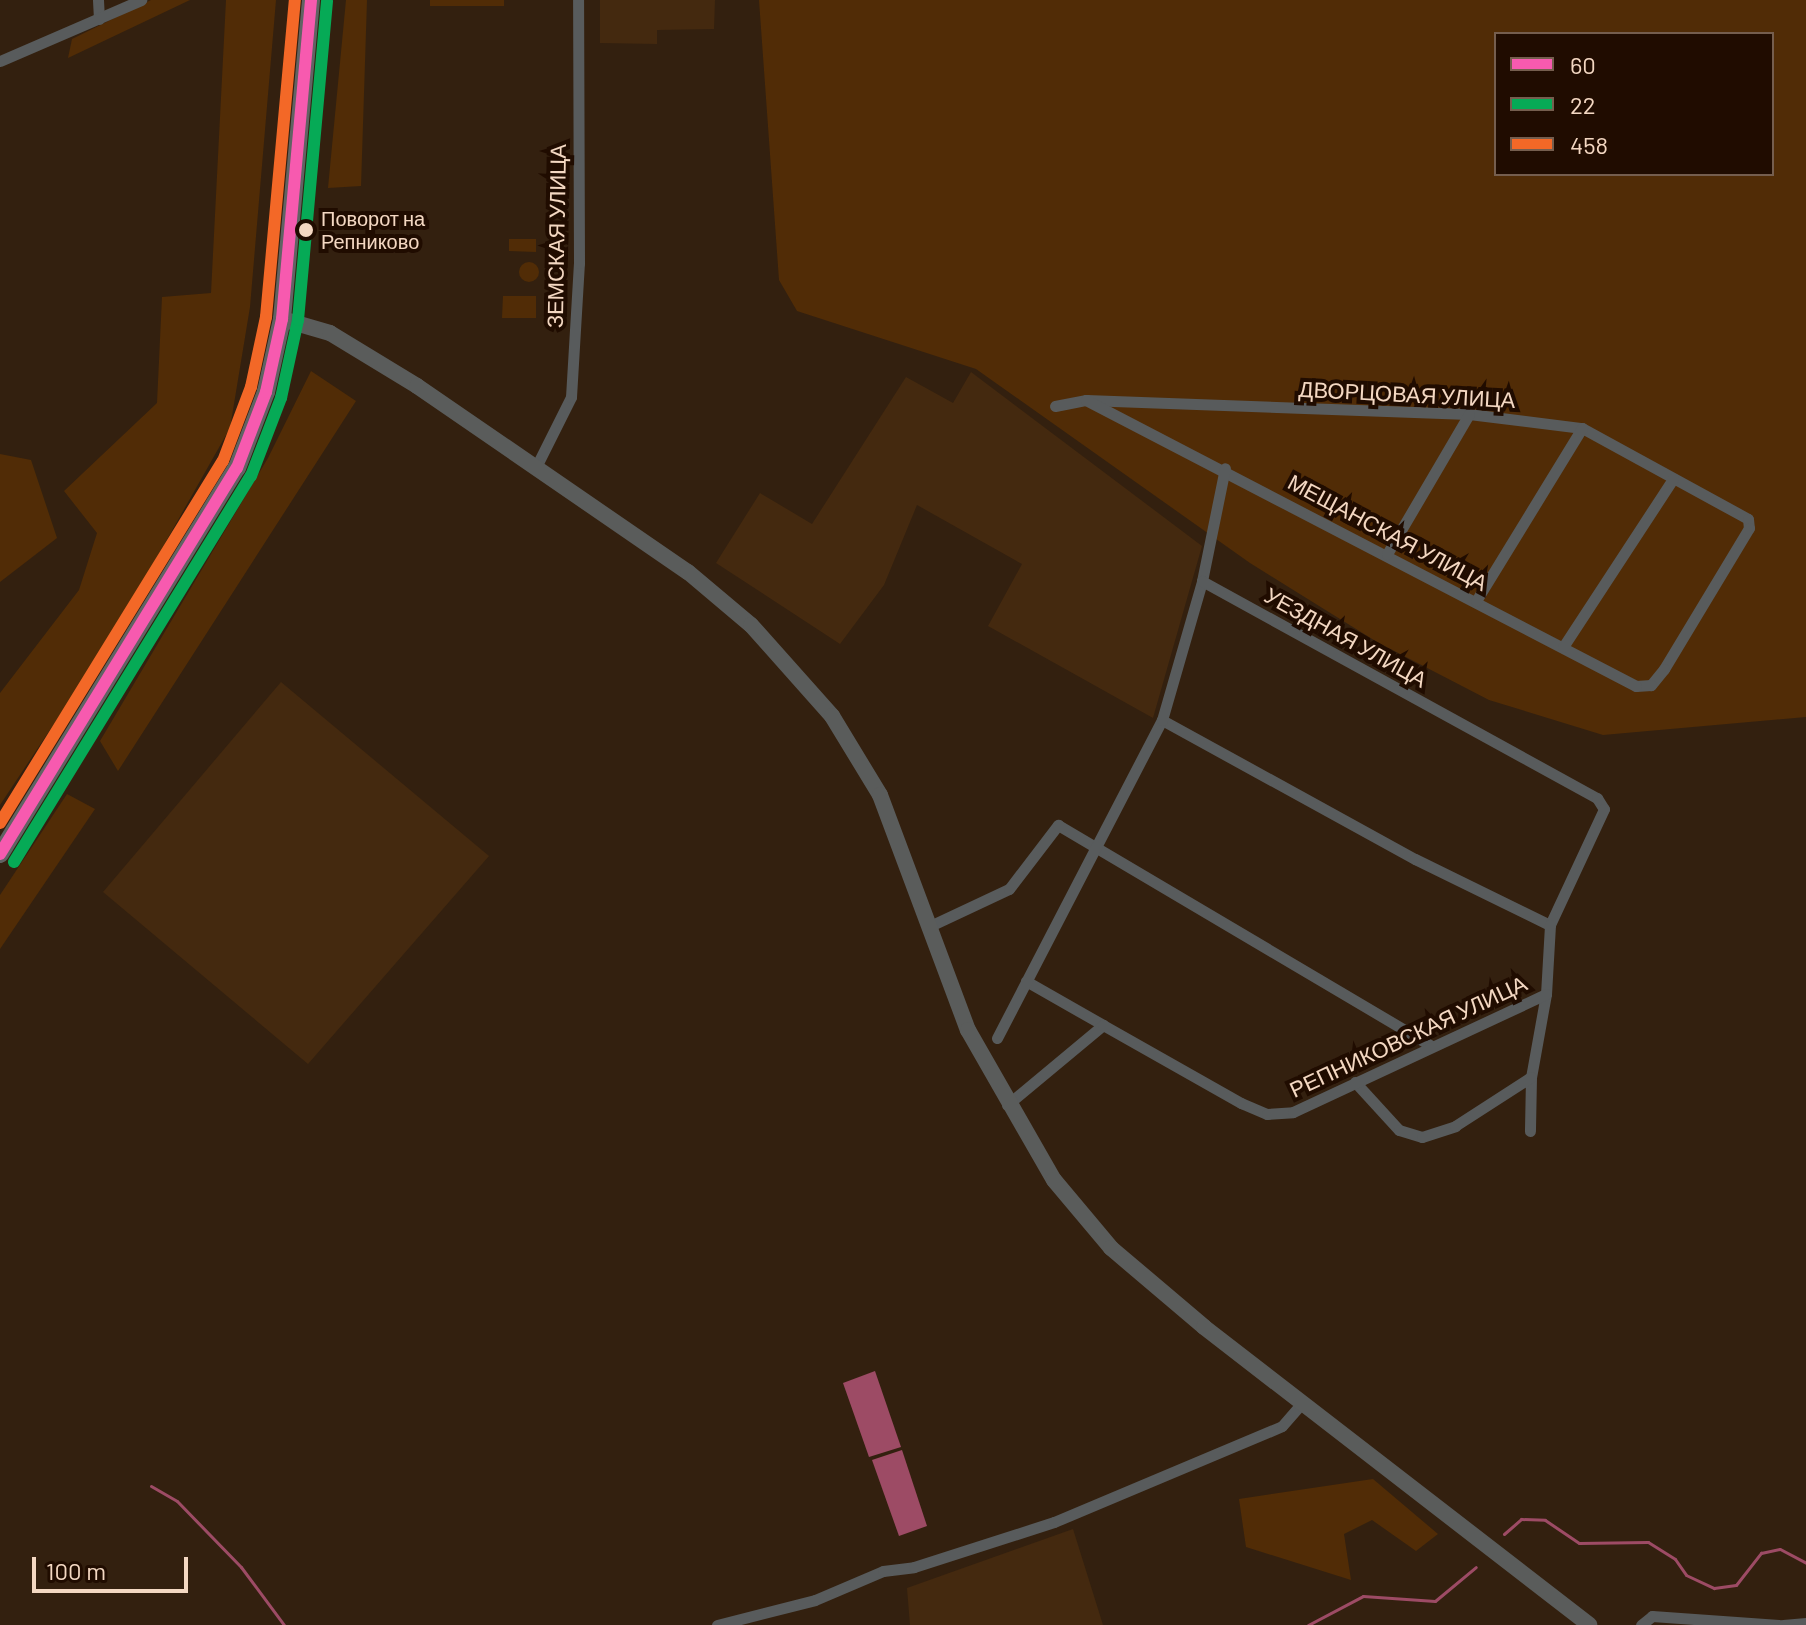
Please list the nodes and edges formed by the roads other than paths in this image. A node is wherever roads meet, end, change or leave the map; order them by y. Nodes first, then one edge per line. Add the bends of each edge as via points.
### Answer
1 (98, 0) edge
2 (141, 0) edge
3 (311, 0) edge
4 (578, 0) edge
5 (99, 19) junction
6 (0, 61) edge
7 (282, 319) junction
8 (1086, 400) junction
9 (1055, 406) dead end
10 (1469, 414) junction
11 (1582, 428) junction
12 (537, 465) junction
13 (1225, 468) junction
14 (1673, 479) junction
15 (1387, 554) junction
16 (1202, 581) junction
17 (1476, 601) junction
18 (1563, 647) junction
19 (1664, 669) joint
20 (1162, 720) junction
21 (1096, 848) junction
22 (0, 854) edge
23 (1550, 925) junction
24 (930, 926) junction
25 (1026, 981) junction
26 (1546, 994) junction
27 (1103, 1025) junction
28 (997, 1038) dead end
29 (1431, 1046) junction
30 (1531, 1077) junction
31 (1355, 1082) junction
32 (1007, 1105) junction
33 (1530, 1131) dead end
34 (1303, 1402) junction
35 (1806, 1623) edge
36 (717, 1625) edge
37 (1589, 1625) edge
38 (1641, 1625) edge
39 (1781, 1625) edge

1 - 5 street
2 - 5 street
3 - 7 main road
4 - 12 street, ЗЕМСКАЯ УЛИЦА via 579,212 571,397
5 - 6 street
7 - 12 street via 330,333
7 - 22 main road via 266,392 237,468
8 - 9 street, ДВОРЦОВАЯ УЛИЦА
8 - 10 street, ДВОРЦОВАЯ УЛИЦА
8 - 13 street, МЕЩАНСКАЯ УЛИЦА
10 - 11 street, ДВОРЦОВАЯ УЛИЦА
10 - 15 street
11 - 14 street, ДВОРЦОВАЯ УЛИЦА
11 - 17 street
12 - 24 street via 751,625 832,716 880,795
13 - 15 street, МЕЩАНСКАЯ УЛИЦА
13 - 16 street
14 - 18 street
14 - 19 street, ДВОРЦОВАЯ УЛИЦА via 1748,519 1749,528
15 - 17 street, МЕЩАНСКАЯ УЛИЦА
16 - 20 street
16 - 23 street, УЕЗДНАЯ УЛИЦА via 1597,798 1604,809
17 - 18 street, МЕЩАНСКАЯ УЛИЦА
18 - 19 street, МЕЩАНСКАЯ УЛИЦА via 1636,686 1651,685
20 - 21 street
20 - 23 street via 1415,859
21 - 24 street via 1058,825 1009,889
21 - 25 street
21 - 29 street
23 - 26 street
24 - 32 street via 968,1030
25 - 27 street
25 - 28 street
26 - 29 street, РЕПНИКОВСКАЯ УЛИЦА
26 - 30 street
27 - 31 street, РЕПНИКОВСКАЯ УЛИЦА via 1267,1114 1293,1112
27 - 32 street
29 - 31 street, РЕПНИКОВСКАЯ УЛИЦА
30 - 31 street via 1455,1126 1422,1137 1399,1130
30 - 33 street
32 - 34 street via 1054,1180 1111,1248
34 - 36 street via 1282,1426 1054,1522 914,1567 883,1571 815,1600
34 - 37 street
35 - 39 street
38 - 39 street via 1652,1616

